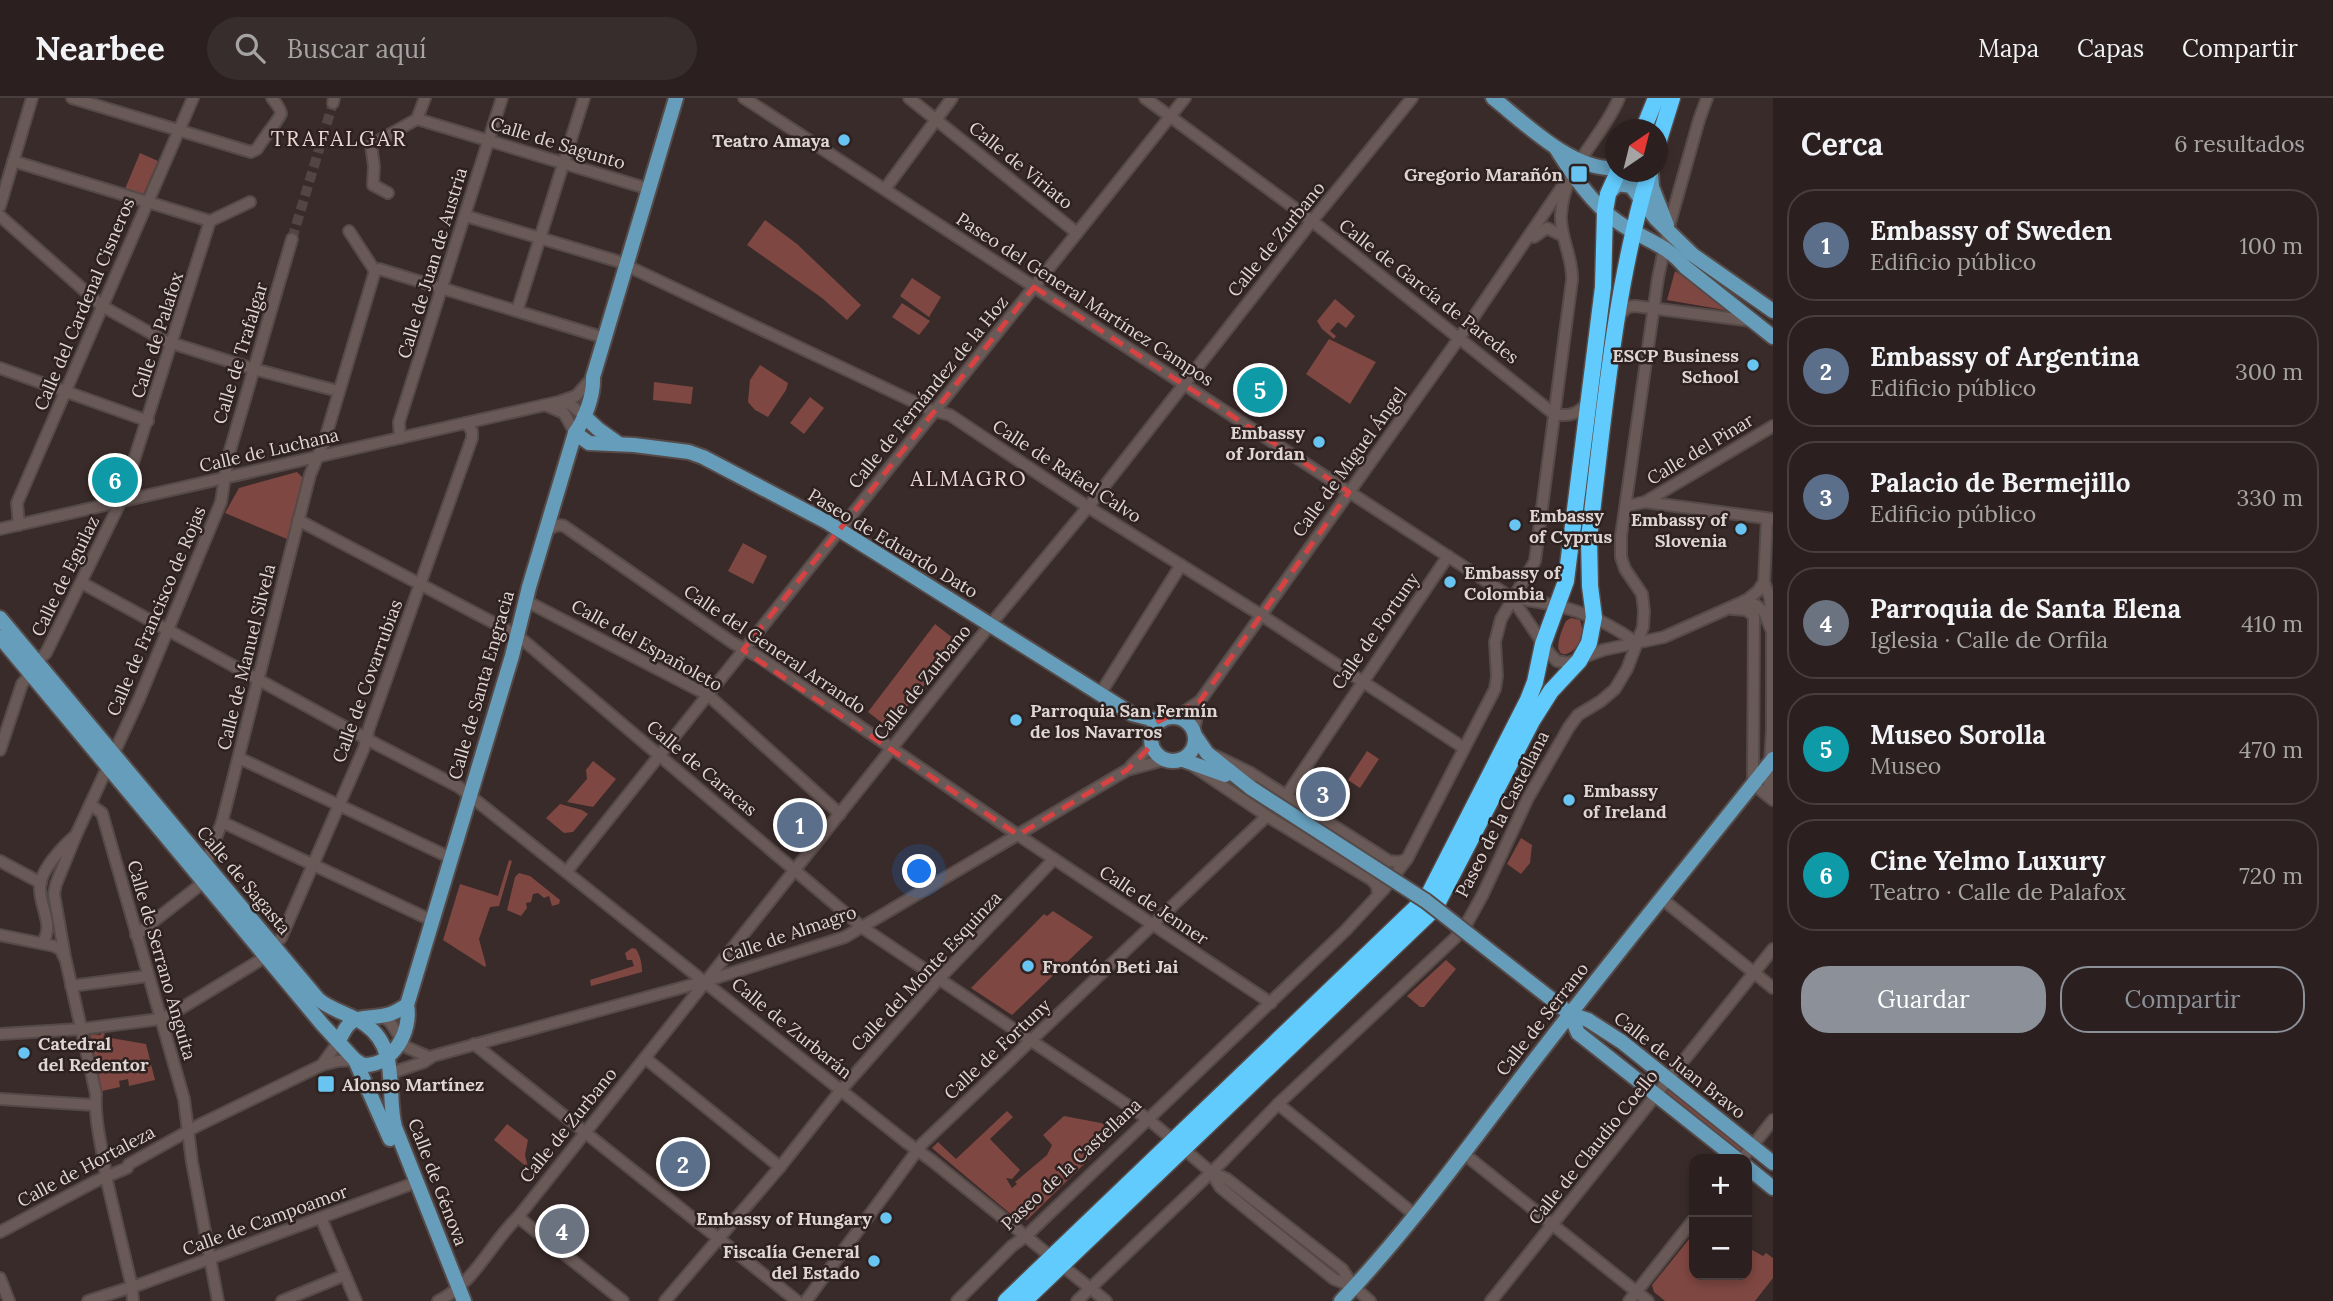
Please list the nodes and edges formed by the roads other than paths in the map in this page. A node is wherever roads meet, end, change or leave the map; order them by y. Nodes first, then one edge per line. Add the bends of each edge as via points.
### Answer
1 (32, 98) edge
2 (72, 98) edge
3 (193, 98) edge
4 (272, 98) edge
5 (425, 98) edge
6 (502, 98) edge
7 (584, 98) edge
8 (676, 98) edge
9 (745, 98) edge
10 (909, 98) edge
11 (952, 98) edge
12 (1145, 98) edge
13 (1185, 98) edge
14 (1412, 98) edge
15 (1493, 98) edge
16 (1619, 98) edge
17 (1707, 98) edge
18 (1666, 101) edge
19 (1170, 117) junction
20 (417, 119) junction
21 (936, 119) junction
22 (1652, 119) edge
23 (1661, 119) edge
24 (1662, 119) edge
25 (179, 130) junction
26 (488, 140) junction
27 (1556, 148) junction
28 (1579, 159) junction
29 (13, 161) junction
30 (563, 163) junction
31 (1605, 169) edge
32 (1572, 173) junction
33 (1612, 182) edge
34 (1647, 182) edge
35 (1651, 182) edge
36 (649, 189) junction
37 (885, 189) junction
38 (388, 193) dead end
39 (1608, 194) junction
40 (1641, 199) junction
41 (148, 202) junction
42 (250, 202) dead end
43 (0, 206) edge
44 (1605, 212) junction
45 (0, 216) edge
46 (466, 216) junction
47 (210, 221) junction
48 (1312, 221) junction
49 (1668, 230) junction
50 (349, 231) dead end
51 (1633, 231) junction
52 (1077, 233) junction
53 (1563, 236) junction
54 (540, 237) junction
55 (1650, 238) junction
56 (292, 239) tunnel mouth
57 (1526, 242) junction
58 (1664, 248) junction
59 (1629, 254) junction
60 (1678, 258) junction
61 (627, 266) junction
62 (375, 271) junction
63 (1034, 287) junction
64 (442, 289) junction
65 (102, 306) junction
66 (1771, 306) edge
67 (1652, 308) junction
68 (517, 311) junction
69 (1617, 318) junction
70 (1755, 322) junction
71 (1773, 324) edge
72 (1461, 337) junction
73 (1773, 337) edge
74 (605, 338) junction
75 (173, 344) junction
76 (0, 368) edge
77 (254, 369) junction
78 (593, 377) junction
79 (1183, 384) junction
80 (66, 391) junction
81 (338, 391) junction
82 (1588, 401) junction
83 (558, 402) junction
84 (545, 405) junction
85 (935, 411) junction
86 (1554, 414) junction
87 (584, 416) junction
88 (148, 421) junction
89 (466, 423) junction
90 (1773, 426) edge
91 (575, 433) junction
92 (400, 438) junction
93 (619, 444) junction
94 (317, 457) junction
95 (225, 479) junction
96 (1349, 492) junction
97 (121, 501) junction
98 (1645, 502) junction
99 (1626, 506) junction
100 (1088, 507) junction
101 (1770, 519) edge
102 (298, 520) junction
103 (19, 525) junction
104 (0, 529) edge
105 (546, 530) junction
106 (840, 530) junction
107 (1448, 556) junction
108 (1181, 565) junction
109 (82, 583) junction
110 (421, 584) junction
111 (1769, 585) edge
112 (1512, 598) junction
113 (526, 601) junction
114 (1744, 601) junction
115 (1558, 605) junction
116 (1730, 609) junction
117 (1261, 615) junction
118 (1594, 617) junction
119 (0, 618) edge
120 (990, 625) junction
121 (1770, 625) junction
122 (168, 630) junction
123 (517, 635) junction
124 (0, 637) edge
125 (1637, 643) junction
126 (1543, 644) junction
127 (743, 650) junction
128 (1578, 661) junction
129 (33, 667) junction
130 (257, 678) junction
131 (1362, 681) junction
132 (1100, 694) junction
133 (709, 695) junction
134 (1200, 701) junction
135 (1132, 713) junction
136 (1176, 717) junction
137 (1159, 721) junction
138 (1773, 730) edge
139 (1195, 734) junction
140 (366, 739) junction
141 (1151, 741) junction
142 (892, 748) junction
143 (1464, 748) junction
144 (0, 750) edge
145 (1207, 753) junction
146 (659, 755) junction
147 (239, 758) junction
148 (110, 760) junction
149 (1164, 760) junction
150 (1186, 760) junction
151 (1772, 761) edge
152 (1127, 770) junction
153 (1236, 779) junction
154 (1753, 784) junction
155 (470, 795) junction
156 (1286, 796) junction
157 (1770, 798) edge
158 (91, 804) junction
159 (340, 805) junction
160 (839, 814) junction
161 (1267, 816) junction
162 (222, 822) junction
163 (76, 835) junction
164 (1018, 835) junction
165 (451, 859) junction
166 (1054, 859) junction
167 (1407, 859) junction
168 (0, 861) edge
169 (206, 864) junction
170 (313, 864) junction
171 (794, 870) junction
172 (567, 871) junction
173 (204, 882) junction
174 (41, 883) junction
175 (1378, 895) junction
176 (1662, 899) junction
177 (433, 921) junction
178 (1152, 925) junction
179 (61, 926) junction
180 (863, 928) junction
181 (0, 935) edge
182 (136, 935) junction
183 (42, 943) junction
184 (1773, 949) edge
185 (270, 951) junction
186 (65, 957) junction
187 (1754, 973) junction
188 (148, 976) junction
189 (939, 979) junction
190 (706, 981) junction
191 (71, 986) junction
192 (1773, 988) edge
193 (1271, 1003) junction
194 (407, 1005) junction
195 (1570, 1014) junction
196 (382, 1016) junction
197 (160, 1018) junction
198 (355, 1018) junction
199 (81, 1029) junction
200 (0, 1034) edge
201 (339, 1041) junction
202 (401, 1041) junction
203 (1032, 1041) junction
204 (474, 1044) junction
205 (387, 1057) junction
206 (429, 1057) junction
207 (645, 1058) junction
208 (355, 1060) junction
209 (322, 1065) junction
210 (391, 1073) junction
211 (365, 1079) junction
212 (1669, 1079) junction
213 (841, 1090) junction
214 (1657, 1095) junction
215 (0, 1099) edge
216 (1278, 1104) junction
217 (94, 1105) junction
218 (1148, 1119) junction
219 (1773, 1121) edge
220 (189, 1131) junction
221 (585, 1132) junction
222 (1179, 1145) junction
223 (1752, 1146) junction
224 (917, 1150) junction
225 (1463, 1153) junction
226 (1733, 1154) edge
227 (1744, 1154) edge
228 (105, 1159) junction
229 (1773, 1163) edge
230 (129, 1164) junction
231 (780, 1167) junction
232 (1752, 1171) edge
233 (1211, 1172) junction
234 (106, 1177) junction
235 (413, 1184) junction
236 (1773, 1188) edge
237 (1415, 1215) junction
238 (518, 1217) junction
239 (321, 1218) junction
240 (1553, 1225) junction
241 (1689, 1225) edge
242 (0, 1232) edge
243 (1026, 1236) junction
244 (719, 1238) junction
245 (211, 1258) junction
246 (1057, 1262) junction
247 (345, 1275) junction
248 (0, 1278) edge
249 (132, 1287) junction
250 (1354, 1287) junction
251 (1090, 1288) junction
252 (1636, 1291) junction
253 (457, 1296) edge
254 (9, 1301) edge
255 (88, 1301) edge
256 (133, 1301) edge
257 (218, 1301) edge
258 (282, 1301) edge
259 (356, 1301) edge
260 (438, 1301) edge
261 (623, 1301) edge
262 (665, 1301) edge
263 (797, 1301) edge
264 (806, 1301) edge
265 (957, 1301) edge
266 (1006, 1301) edge
267 (1024, 1301) edge
268 (1077, 1301) edge
269 (1105, 1301) edge
270 (1341, 1301) edge
271 (1370, 1301) edge
272 (1491, 1301) edge
273 (1629, 1301) edge
274 (1648, 1301) edge

1 - 29 street
2 - 25 street
3 - 25 street, Calle del Cardenal Cisneros
4 - 25 street via 281,118 251,152
5 - 20 street
6 - 26 street, Calle de Juan de Austria
7 - 30 street
8 - 36 main road, Calle de Santa Engracia
9 - 37 street, Paseo del General Martínez Campos
10 - 21 street, Calle de Viriato
11 - 21 street
12 - 19 street, Calle de García de Paredes
13 - 19 street, Calle de Fernández de la Hoz
14 - 48 street, Calle de Zurbano
15 - 27 main road
16 - 28 street, Paseo de la Castellana via 1610,119
17 - 49 street, Paseo de la Castellana
18 - 22 highway
18 - 23 main road
18 - 24 highway
19 - 48 street, Calle de García de Paredes
19 - 52 street, Calle de Fernández de la Hoz
20 - 26 street, Calle de Sagunto
20 - 38 street via 372,143 373,185
21 - 37 street
21 - 52 street, Calle de Viriato
25 - 41 street, Calle del Cardenal Cisneros
26 - 30 street, Calle de Sagunto
26 - 46 street, Calle de Juan de Austria
27 - 28 main road
27 - 32 main road
28 - 31 main road
28 - 32 street, Paseo de la Castellana
29 - 41 street
29 - 43 street
30 - 36 street, Calle de Sagunto
30 - 54 street
32 - 44 main road
32 - 53 street, Paseo de la Castellana via 1561,212
32 - 57 street, Calle de Miguel Ángel
33 - 39 highway
34 - 40 highway
35 - 49 main road
36 - 61 main road, Calle de Santa Engracia
37 - 63 street, Paseo del General Martínez Campos
39 - 40 main road via 1618,184 1627,184
39 - 44 highway
40 - 49 main road
40 - 51 highway
41 - 47 street
41 - 65 street, Calle del Cardenal Cisneros
42 - 47 street
44 - 51 main road
44 - 82 highway via 1602,287
45 - 65 street
46 - 54 street, Calle de Rafael Calvo
46 - 64 street, Calle de Juan de Austria
47 - 75 street, Calle de Palafox
48 - 72 street, Calle de García de Paredes
48 - 79 street, Calle de Zurbano
49 - 58 street, Paseo de la Castellana
49 - 66 main road via 1693,255
50 - 62 street
51 - 55 main road
51 - 59 highway
52 - 63 street, Calle de Fernández de la Hoz
53 - 57 street via 1547,228
53 - 86 street, Paseo de la Castellana via 1572,280
54 - 61 street, Calle de Rafael Calvo
54 - 68 street
55 - 58 main road
55 - 59 main road via 1638,242
56 - 77 street, Calle de Trafalgar
57 - 72 street, Calle de Miguel Ángel
58 - 60 main road
58 - 67 street, Paseo de la Castellana
59 - 69 highway
60 - 70 main road
60 - 71 main road via 1726,287
61 - 74 main road, Calle de Santa Engracia
61 - 85 street, Calle de Rafael Calvo
62 - 64 street
62 - 81 street, Calle de Manuel Silvela
63 - 79 street, Paseo del General Martínez Campos
63 - 85 street, Calle de Fernández de la Hoz
64 - 68 street
64 - 92 street, Calle de Juan de Austria via 398,427
65 - 75 street
65 - 80 street, Calle del Cardenal Cisneros
67 - 69 street via 1627,307
67 - 70 street
67 - 99 street, Paseo de la Castellana
68 - 74 street
69 - 118 highway via 1589,538
70 - 73 main road
72 - 86 street, Calle de García de Paredes
72 - 96 street, Calle de Miguel Ángel
74 - 78 main road, Calle de Santa Engracia
75 - 77 street
75 - 88 street, Calle de Palafox
76 - 80 street
77 - 81 street
77 - 95 street, Calle de Trafalgar
78 - 83 street via 576,396
78 - 87 main road, Calle de Santa Engracia
79 - 96 street, Paseo del General Martínez Campos
79 - 100 street, Calle de Zurbano
80 - 88 street
80 - 103 street, Calle del Cardenal Cisneros via 17,503
81 - 94 street, Calle de Manuel Silvela
82 - 86 street via 1575,414
82 - 115 highway via 1567,572
83 - 84 street, Calle de Luchana
83 - 87 street via 570,404
84 - 89 street, Calle de Luchana
84 - 91 street via 564,413
85 - 100 street, Calle de Rafael Calvo via 950,415
85 - 106 street, Calle de Fernández de la Hoz
86 - 112 street, Paseo de la Castellana via 1535,561
87 - 91 main road, Calle de Santa Engracia
87 - 93 main road
88 - 97 street, Calle de Palafox
89 - 92 street, Calle de Luchana
89 - 110 street, Calle de Covarrubias via 471,438
90 - 98 street, Calle del Pinar
91 - 93 main road, Paseo de Eduardo Dato via 585,443
91 - 105 main road, Calle de Santa Engracia
92 - 94 street, Calle de Luchana
93 - 106 main road, Paseo de Eduardo Dato via 695,454
94 - 95 street, Calle de Luchana
94 - 102 street, Calle de Manuel Silvela
95 - 97 street, Calle de Luchana
95 - 122 street, Calle de Francisco de Rojas via 221,502
96 - 107 street, Paseo del General Martínez Campos
96 - 117 street, Calle de Miguel Ángel
97 - 103 street, Calle de Luchana
97 - 109 street, Calle de Eguilaz
98 - 99 street
98 - 101 street
99 - 125 street, Paseo de la Castellana via 1621,557 1642,594 1643,627
100 - 108 street, Calle de Rafael Calvo
100 - 120 street, Calle de Zurbano
101 - 111 street
102 - 110 street, Calle de Caracas
102 - 130 street, Calle de Manuel Silvela
103 - 104 street, Calle de Luchana
105 - 113 main road, Calle de Santa Engracia
105 - 127 street, Calle del General Arrando via 564,526
106 - 120 main road, Paseo de Eduardo Dato
106 - 127 street, Calle de Fernández de la Hoz
107 - 112 street, Paseo del General Martínez Campos
107 - 131 street, Calle de Fortuny
108 - 117 street, Calle de Rafael Calvo
108 - 132 street
109 - 122 street, Calle de Zurbarán
109 - 129 street, Calle de Eguilaz via 46,653
110 - 123 street, Calle de Caracas
110 - 140 street, Calle de Covarrubias
111 - 114 street
111 - 121 street
112 - 115 street
112 - 126 street
112 - 143 street, Paseo de la Castellana via 1496,634 1495,689
113 - 123 main road, Calle de Santa Engracia
113 - 133 street, Calle del Españoleto
114 - 116 street
114 - 121 street via 1764,612
115 - 118 street
115 - 126 highway, Paseo de la Castellana
116 - 125 street via 1664,638
116 - 154 street via 1746,610 1754,616
117 - 131 street, Calle de Rafael Calvo
117 - 134 street, Calle de Miguel Ángel
118 - 125 street
118 - 128 highway, Paseo de la Castellana via 1591,636
119 - 129 main road, Calle de Sagasta
120 - 132 main road, Paseo de Eduardo Dato
120 - 142 street, Calle de Zurbano
121 - 138 street
122 - 130 street, Calle de Zurbarán
122 - 148 street, Calle de Francisco de Rojas
123 - 146 street, Calle de Caracas
123 - 155 main road, Calle de Santa Engracia
124 - 129 main road, Calle de Sagasta
125 - 128 street
125 - 216 street, Paseo de la Castellana via 1615,689 1578,715 1569,727 1467,923
126 - 128 street via 1560,662
126 - 222 highway, Paseo de la Castellana via 1528,701 1428,896
127 - 133 street, Calle de Fernández de la Hoz
127 - 142 street, Calle del General Arrando
128 - 222 highway, Paseo de la Castellana via 1532,721 1430,913
129 - 144 street, Calle de Eguilaz via 22,684
129 - 148 main road, Calle de Sagasta
130 - 140 street, Calle de Zurbarán
130 - 147 street, Calle de Manuel Silvela
131 - 143 street, Calle de Rafael Calvo
131 - 156 street, Calle de Fortuny
132 - 135 main road, Paseo de Eduardo Dato
133 - 146 street, Calle de Fernández de la Hoz
133 - 160 street, Calle del Españoleto
134 - 136 street, Calle de Miguel Ángel
134 - 139 street, Calle de Miguel Ángel
135 - 137 main road, Paseo de Eduardo Dato
135 - 141 main road, Paseo de Eduardo Dato
136 - 137 main road
136 - 139 main road via 1185,720
137 - 141 main road
138 - 151 street
139 - 145 main road
139 - 150 main road
140 - 155 street, Calle de Zurbarán
140 - 159 street, Calle de Covarrubias
141 - 149 main road
141 - 152 street, Calle de Almagro
142 - 160 street, Calle de Zurbano
142 - 164 street, Calle del General Arrando
143 - 167 street, Paseo de la Castellana
145 - 153 main road
145 - 156 street via 1231,762
146 - 171 street, Calle de Caracas
146 - 172 street, Calle de Fernández de la Hoz
147 - 159 street
147 - 162 street, Calle de Manuel Silvela
148 - 158 street, Calle de Francisco de Rojas
148 - 169 main road, Calle de Sagasta
148 - 173 main road, Calle de Sagasta
149 - 150 main road
149 - 152 street, Calle de Almagro
150 - 153 main road
150 - 161 street
151 - 154 main road, Calle de Serrano
151 - 157 street
152 - 164 street, Calle de Almagro
153 - 195 main road, bridge via 1426,901
154 - 157 street
154 - 176 main road, Calle de Serrano
155 - 165 main road, Calle de Santa Engracia
155 - 172 street, Calle de Zurbarán
156 - 167 street via 1389,861
158 - 163 street, Calle de Francisco de Rojas
158 - 182 street, Calle de Serrano Anguita via 102,813
159 - 165 street
159 - 170 street, Calle de Covarrubias
160 - 171 street, Calle de Zurbano
161 - 175 street via 1372,880
161 - 178 street, Calle de Fortuny
162 - 169 street, Calle de Manuel Silvela
162 - 170 street
163 - 174 street via 56,853
163 - 179 street via 54,894
164 - 166 street, Calle de Jenner
164 - 180 street, Calle de Almagro
165 - 177 main road, Calle de Santa Engracia
166 - 178 street, Calle de Jenner
166 - 189 street, Calle del Monte Esquinza
167 - 175 street, Paseo de la Castellana
168 - 174 street
169 - 185 main road, Calle de Sagasta
170 - 177 street
170 - 185 street, Calle de Covarrubias via 281,938
171 - 180 street, Calle de Caracas
171 - 190 street, Calle de Zurbano
172 - 190 street, Calle de Zurbarán
173 - 182 street
173 - 185 main road, Calle de Sagasta
174 - 183 street via 48,929
175 - 193 street, Paseo de la Castellana
176 - 187 street
176 - 195 main road, Calle de Serrano
177 - 194 main road, Calle de Santa Engracia
178 - 193 street, Calle de Jenner
178 - 203 street, Calle de Fortuny
179 - 183 street via 54,937
179 - 186 street
180 - 189 street, Calle de Caracas
180 - 190 street, Calle de Almagro
181 - 183 street
182 - 188 street, Calle de Serrano Anguita
183 - 186 street via 59,948
184 - 187 street, Calle de Claudio Coello
185 - 197 street
185 - 198 main road, Calle de Sagasta via 321,1002
185 - 201 main road, Calle de Sagasta
186 - 191 street
187 - 192 street
187 - 212 street, Calle de Claudio Coello
188 - 191 street
188 - 197 street, Calle de Serrano Anguita
189 - 203 street, Calle de Caracas
189 - 213 street, Calle del Monte Esquinza
190 - 204 street, Calle de Almagro
190 - 207 street, Calle de Zurbano
190 - 213 street, Calle de Zurbarán
191 - 199 street
193 - 218 street, Paseo de la Castellana
194 - 196 main road
194 - 202 main road, Calle de Santa Engracia
195 - 212 main road, Calle de Juan Bravo via 1603,1029
195 - 214 main road via 1578,1032
195 - 225 main road, Calle de Serrano
196 - 198 main road
196 - 202 street
197 - 199 street
197 - 220 street, Calle de Serrano Anguita
198 - 201 main road
198 - 205 main road, Calle de Génova via 379,1037
199 - 200 street
199 - 217 street via 96,1094
201 - 208 main road, Calle de Sagasta
201 - 209 street
202 - 205 main road
202 - 206 street via 410,1051
203 - 218 street, Calle de Caracas
203 - 224 street, Calle de Fortuny
204 - 206 street, Calle de Almagro
204 - 221 street
205 - 208 main road via 367,1066
205 - 210 main road, Calle de Génova
206 - 210 street, Calle de Almagro
207 - 221 street, Calle de Zurbano
207 - 231 street
208 - 209 street
208 - 211 main road, Calle de Génova
209 - 220 street, Calle de Hortaleza
210 - 211 main road
210 - 235 main road, Calle de Génova via 393,1118
211 - 235 main road, Calle de Génova
212 - 214 street, Calle de Claudio Coello
212 - 223 main road, Calle de Juan Bravo
213 - 224 street, Calle de Zurbarán
213 - 231 street, Calle del Monte Esquinza
214 - 226 main road
214 - 240 street, Calle de Claudio Coello
215 - 217 street
216 - 233 street, Paseo de la Castellana
216 - 237 street
217 - 228 street
218 - 222 street, Calle de Caracas
218 - 243 street, Paseo de la Castellana
219 - 223 street
220 - 230 street, Calle de Hortaleza
220 - 245 street, Calle de Serrano Anguita
221 - 238 street, Calle de Zurbano
221 - 244 street
222 - 233 street, Calle de Caracas
222 - 246 highway, Paseo de la Castellana
223 - 227 street
223 - 229 main road, Calle de Juan Bravo
224 - 243 street, Calle de Zurbarán
224 - 264 street, Calle de Fortuny
225 - 237 main road, Calle de Serrano
225 - 240 street
228 - 230 street
228 - 234 street
230 - 234 street, Calle de Hortaleza
231 - 244 street, Calle del Monte Esquinza
232 - 236 main road
233 - 250 street, Calle de Caracas via 1227,1179 1342,1269
233 - 251 street, Paseo de la Castellana
234 - 242 street, Calle de Hortaleza
234 - 249 street
235 - 239 street, Calle de Campoamor
235 - 253 main road, Calle de Génova
237 - 250 main road, Calle de Serrano
238 - 253 street, Calle de Zurbano
238 - 261 street
239 - 245 street, Calle de Campoamor
239 - 247 street
240 - 252 street
240 - 272 street, Calle de Claudio Coello
241 - 252 street
243 - 246 street, Calle de Zurbarán
243 - 265 street, Paseo de la Castellana
244 - 262 street, Calle del Monte Esquinza
244 - 263 street
245 - 249 street, Calle de Campoamor
245 - 257 street, Calle de Serrano Anguita
246 - 251 street, Calle de Zurbarán
246 - 266 highway, Paseo de la Castellana
246 - 267 highway, Paseo de la Castellana
247 - 258 street
247 - 259 street
248 - 254 street
249 - 255 street, Calle de Campoamor
249 - 256 street
250 - 270 main road, Calle de Serrano
250 - 271 street, Calle de Caracas
251 - 268 street, Paseo de la Castellana
251 - 269 street, Calle de Zurbarán
252 - 273 street
252 - 274 street
253 - 260 street

